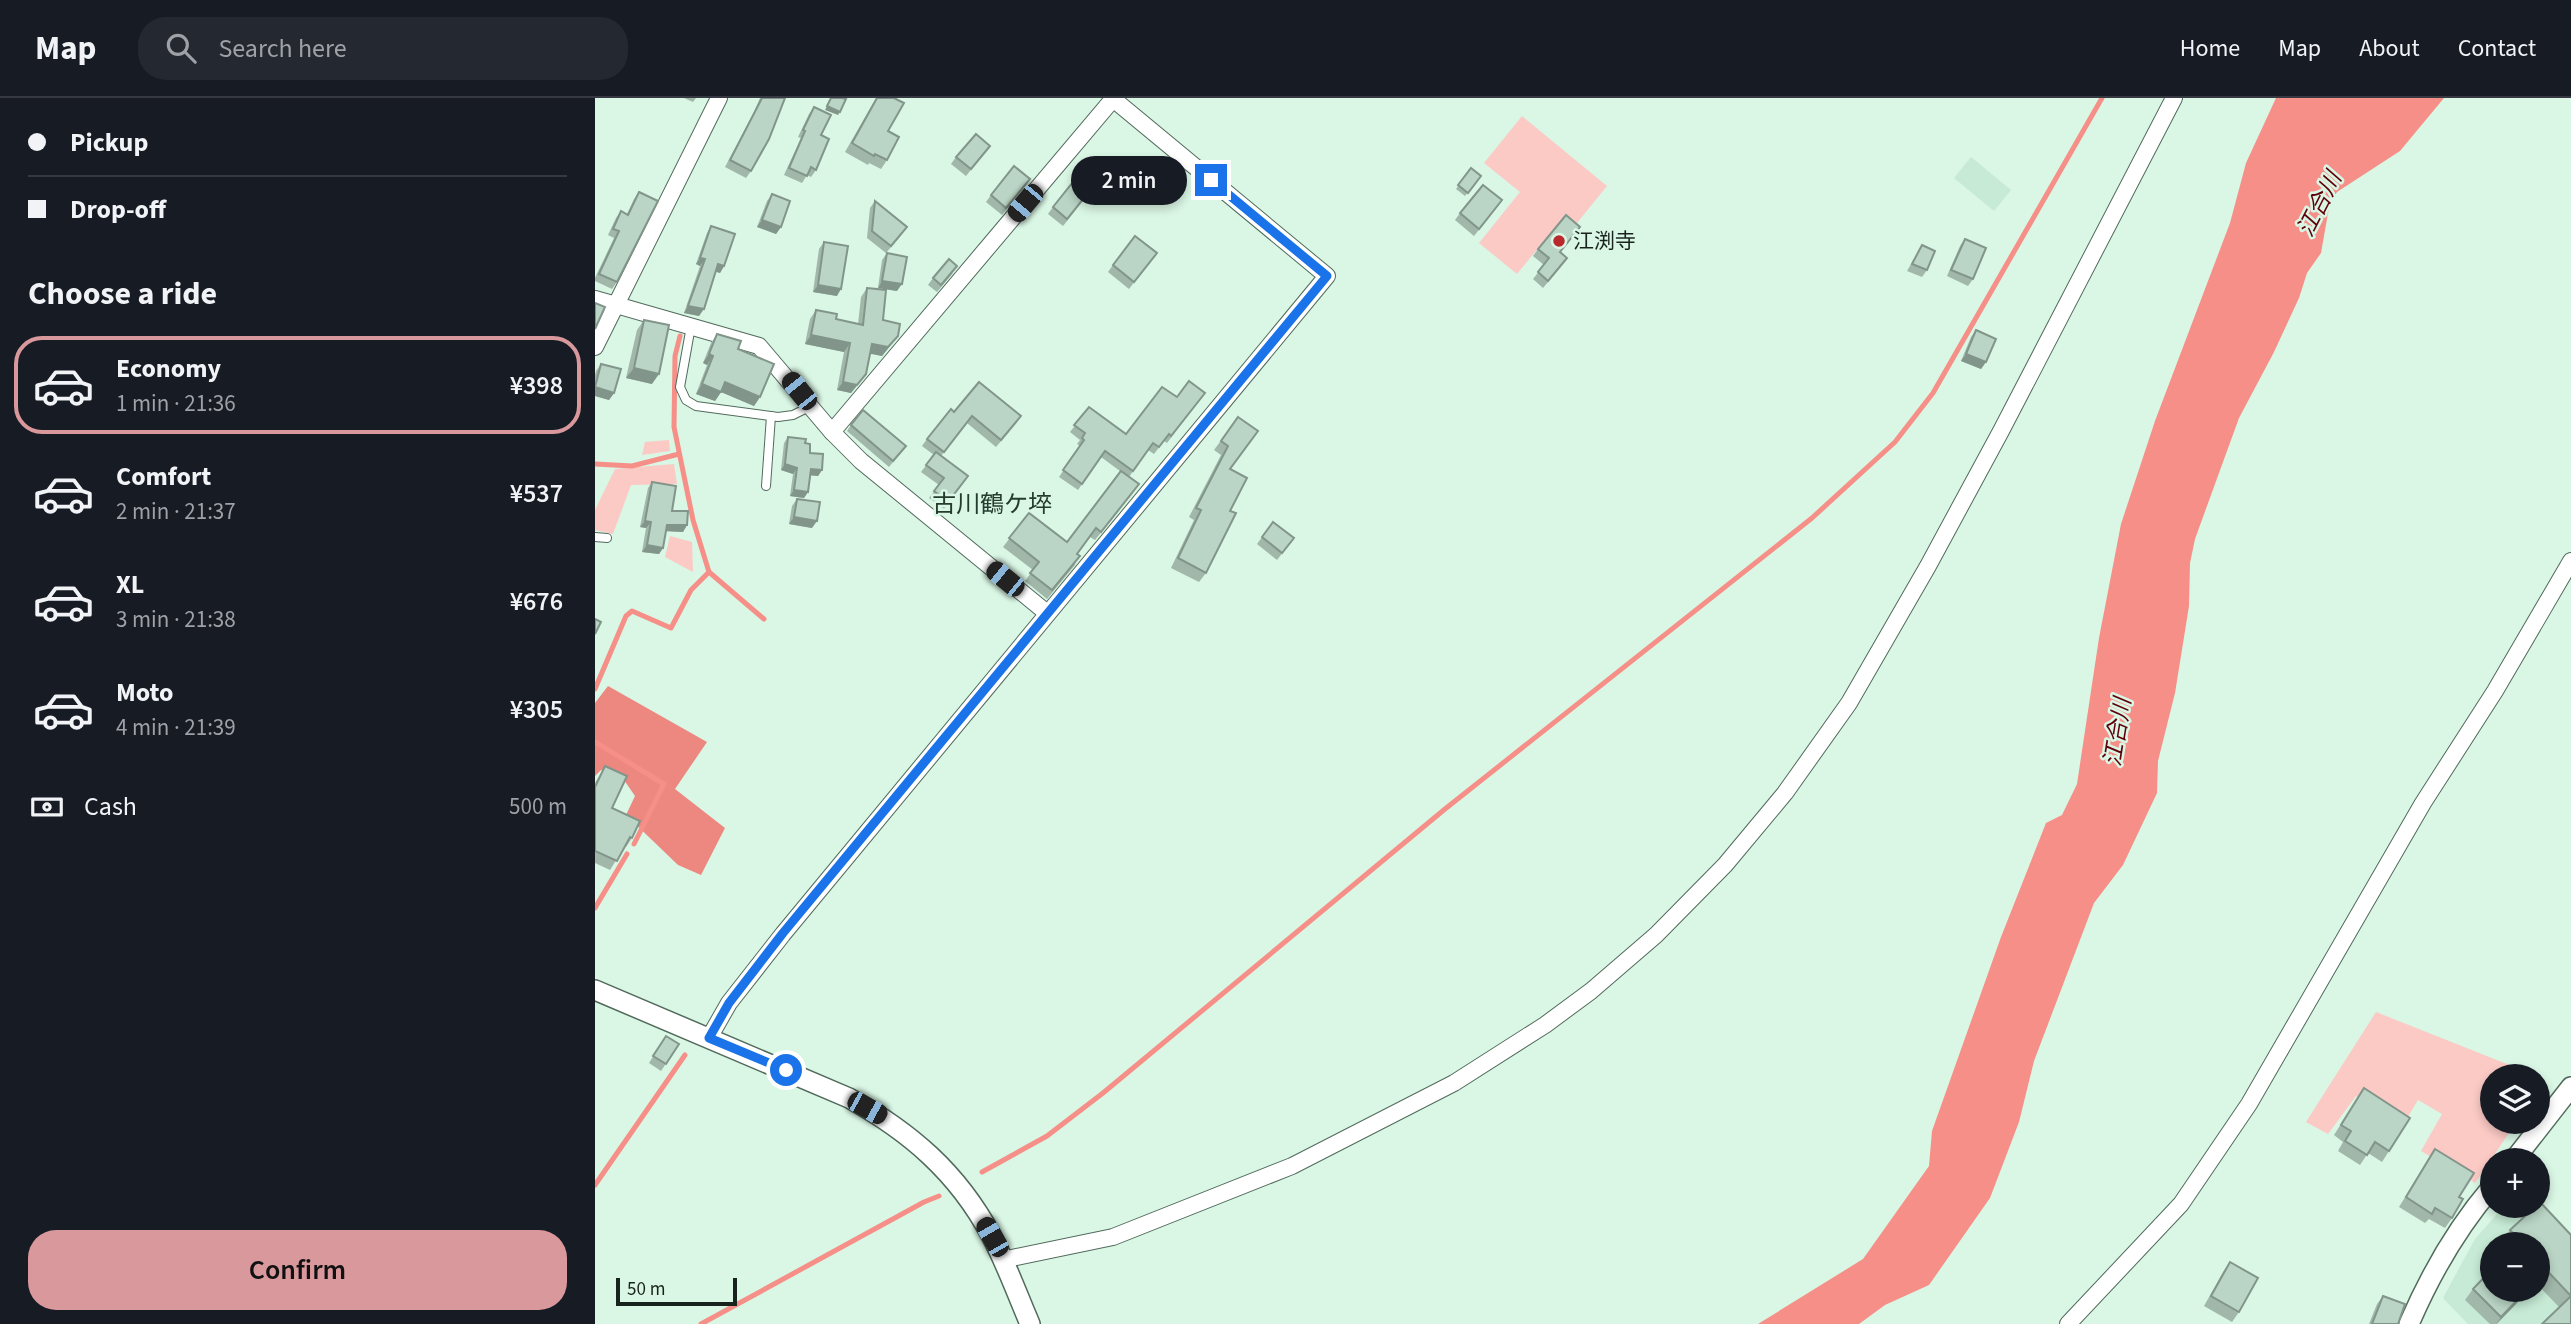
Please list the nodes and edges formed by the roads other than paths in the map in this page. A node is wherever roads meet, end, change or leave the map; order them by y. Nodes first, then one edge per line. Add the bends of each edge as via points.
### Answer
1 (719, 98) edge
2 (2174, 98) edge
3 (1112, 99) edge
4 (595, 299) edge
5 (617, 306) junction
6 (691, 326) junction
7 (595, 347) edge
8 (811, 406) junction
9 (771, 416) junction
10 (832, 432) junction
11 (766, 486) dead end
12 (595, 537) edge
13 (607, 538) dead end
14 (2571, 561) edge
15 (1047, 613) junction
16 (595, 990) edge
17 (709, 1038) junction
18 (2571, 1087) edge
19 (2523, 1148) edge
20 (2480, 1201) edge
21 (1002, 1260) junction
22 (1030, 1324) edge
23 (2068, 1324) edge
24 (2409, 1324) edge

1 - 5 street
2 - 21 street via 2001,431 1849,704 1785,793 1725,865 1656,935 1591,991 1454,1083 1292,1166 1114,1237
3 - 10 street
3 - 15 street via 1327,276
4 - 5 street
5 - 6 street
5 - 7 street
6 - 8 street via 759,346
6 - 9 lane via 680,387 685,400 696,406
8 - 9 lane via 793,415
8 - 10 street
9 - 11 lane
10 - 15 street via 861,461
12 - 13 lane
14 - 23 street via 2223,1145 2181,1204
15 - 17 street via 783,933 729,1003
16 - 17 street
17 - 21 street via 849,1098 907,1134 963,1190
18 - 19 street
20 - 24 street via 2428,1279
21 - 22 street

